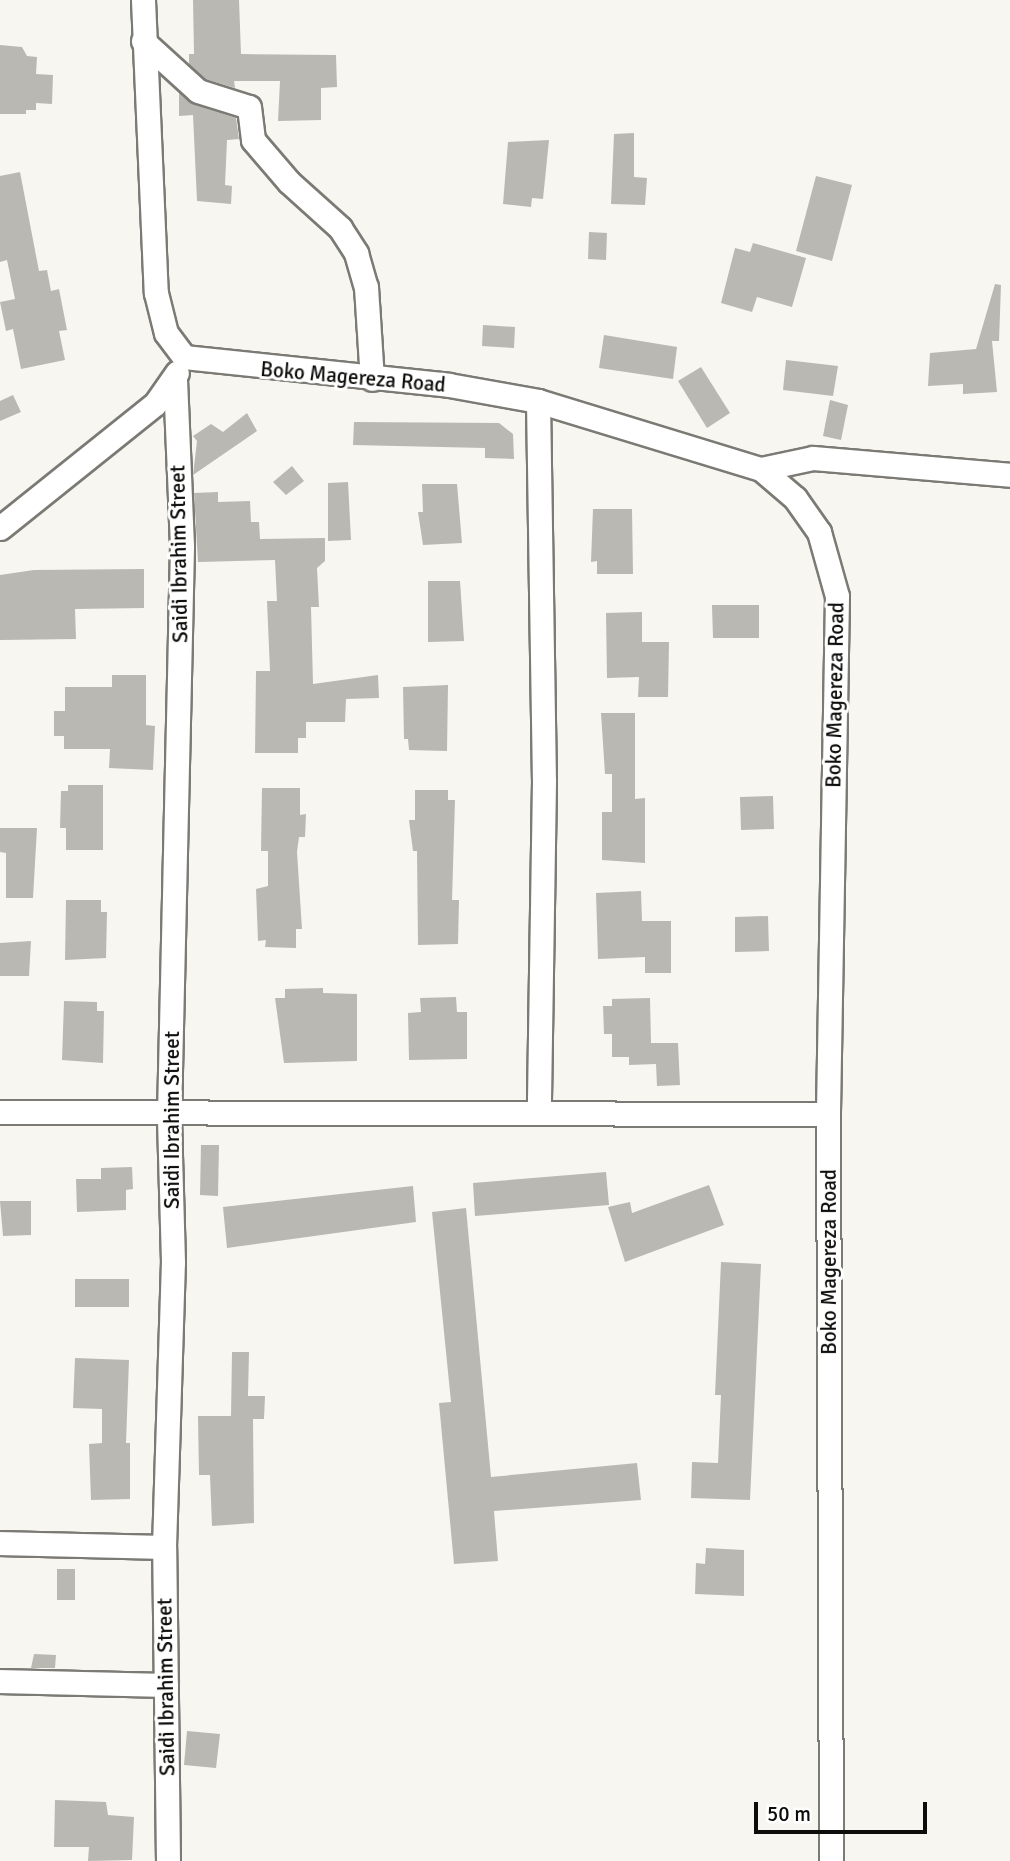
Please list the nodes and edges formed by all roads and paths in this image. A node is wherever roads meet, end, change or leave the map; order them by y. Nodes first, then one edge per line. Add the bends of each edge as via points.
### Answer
1 (143, 0) edge
2 (143, 41) junction
3 (184, 357) junction
4 (372, 379) junction
5 (175, 380) junction
6 (538, 401) junction
7 (761, 469) junction
8 (1010, 475) edge
9 (0, 528) edge
10 (0, 1112) edge
11 (539, 1112) junction
12 (828, 1114) junction
13 (169, 1115) junction
14 (0, 1543) edge
15 (164, 1547) junction
16 (0, 1681) edge
17 (166, 1685) junction
18 (168, 1861) edge
19 (831, 1861) edge

1 - 2 street
2 - 3 street via 156,293 166,333
2 - 4 street via 198,91 249,107 253,140 289,182 340,228 356,253 366,287
3 - 4 street, Boko Magereza Road
3 - 5 street
4 - 6 street, Boko Magereza Road via 449,385
5 - 9 street via 155,404
5 - 13 street, Saidi Ibrahim Street via 182,546
6 - 7 street, Boko Magereza Road
6 - 11 street via 544,781
7 - 8 street via 813,458
7 - 12 street, Boko Magereza Road via 795,498 819,532 836,596
10 - 13 street
11 - 12 street
11 - 13 street
12 - 19 street, Boko Magereza Road
13 - 15 street, Saidi Ibrahim Street via 173,1262
14 - 15 street
15 - 17 street, Saidi Ibrahim Street
16 - 17 street
17 - 18 street, Saidi Ibrahim Street

